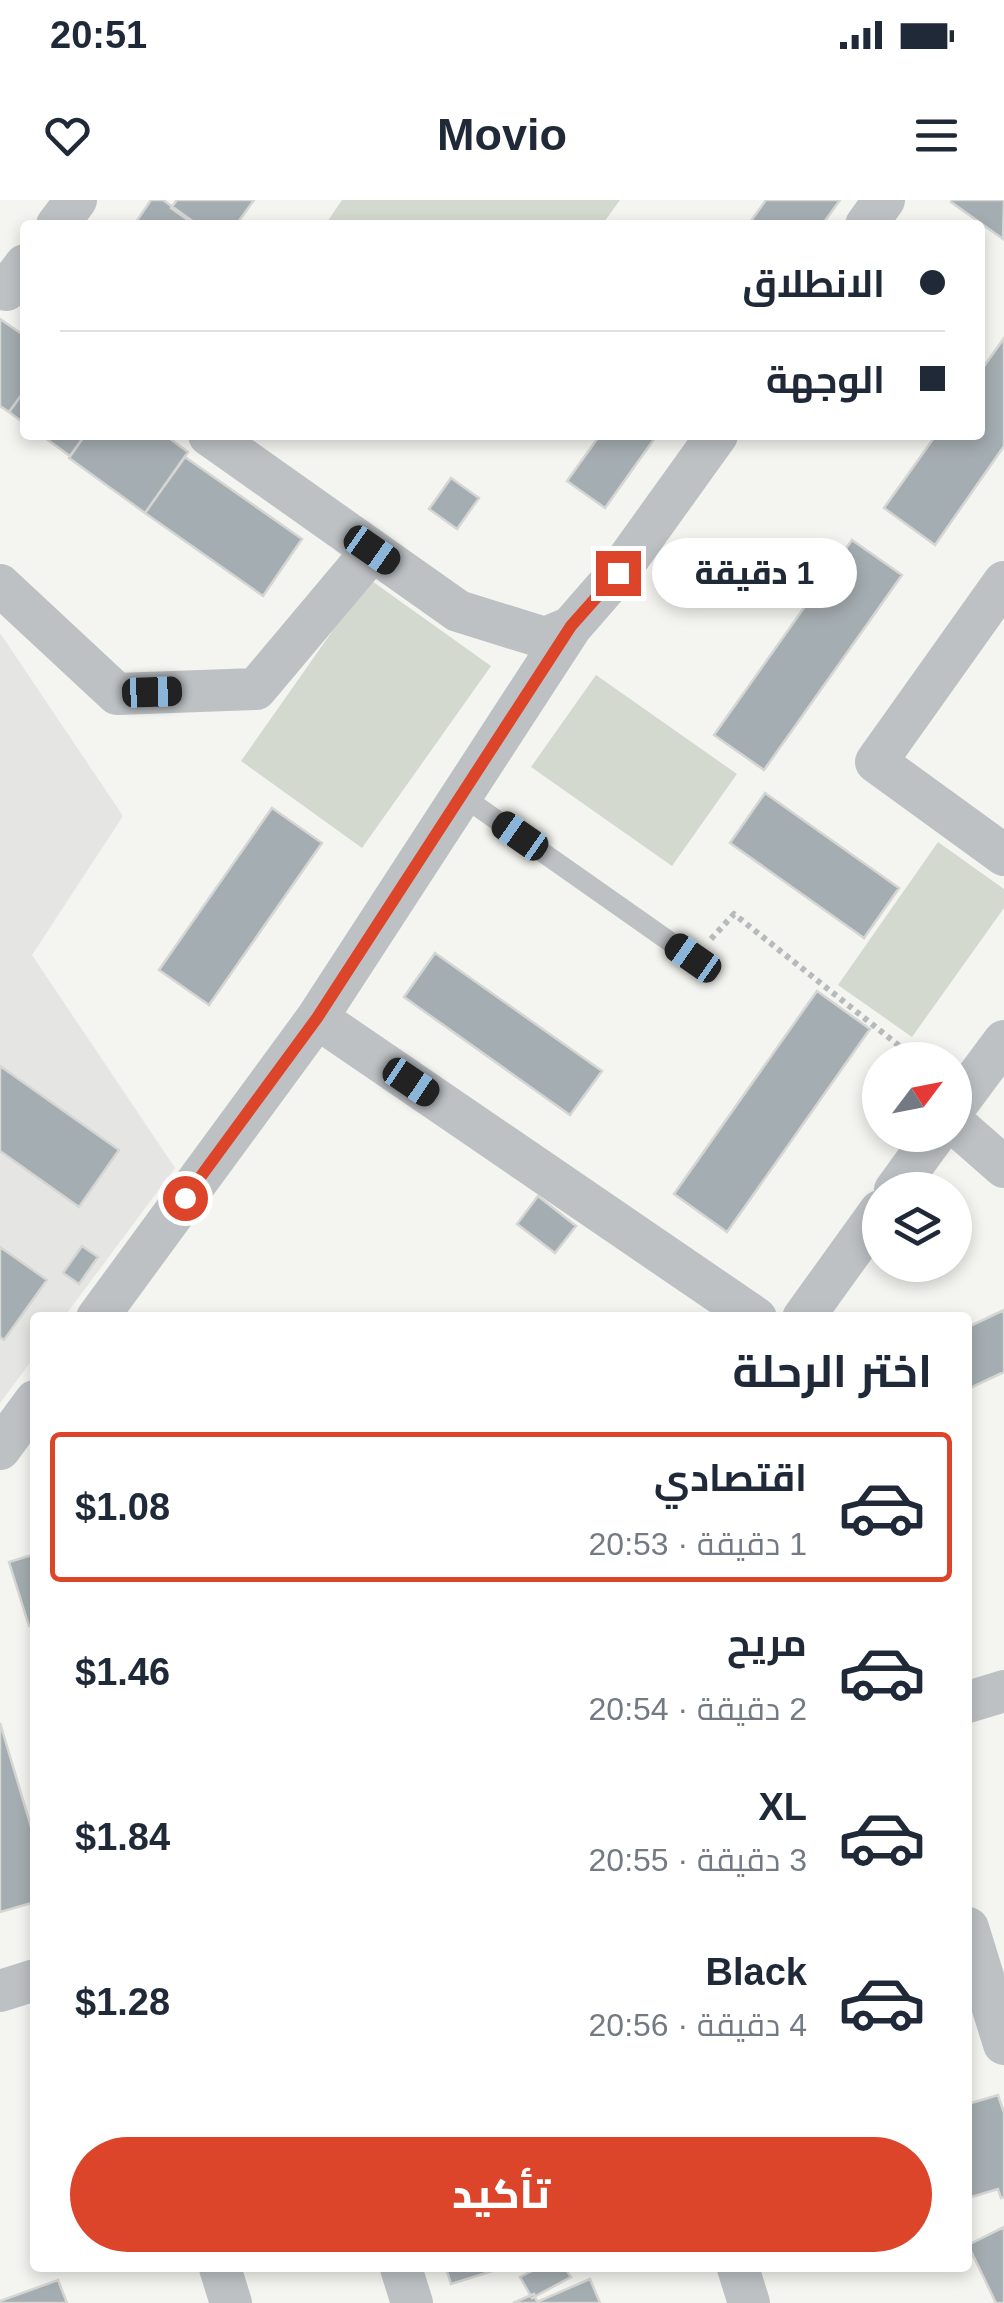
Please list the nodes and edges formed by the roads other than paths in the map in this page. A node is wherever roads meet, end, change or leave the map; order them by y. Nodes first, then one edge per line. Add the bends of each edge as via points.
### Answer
1 (76, 200) edge
2 (61, 220) edge
3 (216, 440) edge
4 (713, 440) edge
5 (372, 550) junction
6 (1004, 582) edge
7 (0, 584) edge
8 (571, 626) junction
9 (462, 795) junction
10 (1004, 855) edge
11 (693, 958) road end
12 (317, 1018) junction
13 (1004, 1041) edge
14 (972, 1084) edge
15 (972, 1139) edge
16 (1004, 1167) edge
17 (862, 1236) edge
18 (101, 1312) edge
19 (747, 1312) edge
20 (808, 1312) edge
21 (30, 1409) edge
22 (0, 1449) edge
23 (1004, 1691) edge
24 (972, 1701) edge
25 (972, 1941) edge
26 (30, 1982) edge
27 (0, 1991) edge
28 (1004, 2044) edge
29 (221, 2272) edge
30 (401, 2272) edge
31 (739, 2272) edge
32 (230, 2303) edge
33 (412, 2303) edge
34 (749, 2303) edge

1 - 2 street
3 - 5 street
4 - 8 street via 618,573
5 - 7 street via 256,689 117,694
5 - 8 street via 458,612 545,638
6 - 10 street via 876,762
8 - 9 street
9 - 11 lane
9 - 12 street
12 - 18 street
12 - 19 street
13 - 14 street
15 - 16 street
17 - 20 street
21 - 22 street
23 - 24 street
25 - 28 street
26 - 27 street
29 - 32 street
30 - 33 street
31 - 34 street

